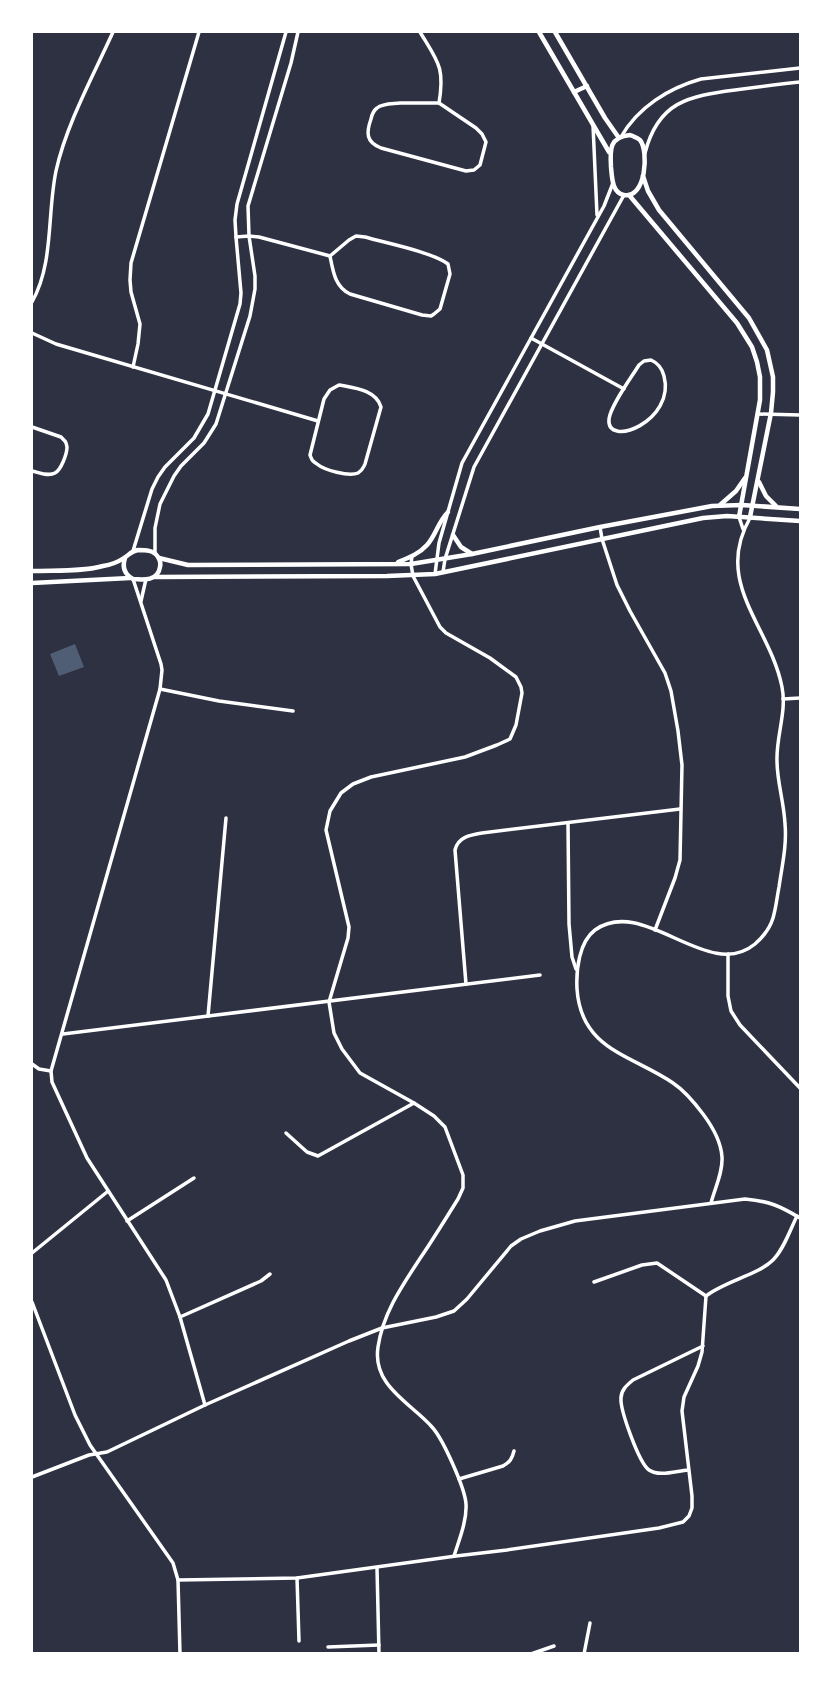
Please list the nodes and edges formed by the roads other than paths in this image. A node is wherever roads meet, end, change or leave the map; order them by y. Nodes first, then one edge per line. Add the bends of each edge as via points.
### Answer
1 (113, 32) edge
2 (199, 32) edge
3 (286, 32) edge
4 (298, 32) edge
5 (420, 32) edge
6 (539, 32) edge
7 (555, 32) edge
8 (800, 68) edge
9 (800, 82) edge
10 (587, 86) junction
11 (574, 92) junction
12 (439, 103) junction
13 (593, 124) junction
14 (620, 137) junction
15 (610, 152) junction
16 (251, 153) junction
17 (644, 155) junction
18 (263, 156) junction
19 (643, 176) junction
20 (613, 183) junction
21 (626, 195) junction
22 (597, 217) junction
23 (249, 236) junction
24 (236, 237) junction
25 (330, 256) junction
26 (32, 302) edge
27 (32, 333) edge
28 (531, 338) junction
29 (542, 344) junction
30 (133, 367) junction
31 (624, 389) junction
32 (214, 391) junction
33 (226, 395) junction
34 (758, 414) junction
35 (771, 414) junction
36 (800, 415) edge
37 (318, 421) junction
38 (32, 428) edge
39 (32, 471) edge
40 (747, 475) junction
41 (758, 481) junction
42 (720, 505) junction
43 (742, 506) junction
44 (754, 506) junction
45 (777, 507) junction
46 (800, 509) edge
47 (448, 512) junction
48 (740, 517) junction
49 (750, 517) junction
50 (800, 521) edge
51 (600, 527) junction
52 (743, 529) junction
53 (453, 535) junction
54 (602, 539) junction
55 (133, 551) junction
56 (472, 554) junction
57 (157, 556) junction
58 (412, 556) junction
59 (125, 558) junction
60 (445, 559) junction
61 (436, 560) junction
62 (394, 564) junction
63 (411, 564) junction
64 (88, 568) junction
65 (32, 572) edge
66 (443, 572) junction
67 (435, 574) junction
68 (412, 576) junction
69 (155, 577) junction
70 (132, 578) junction
71 (146, 579) junction
72 (89, 580) junction
73 (32, 583) edge
74 (141, 602) junction
75 (160, 689) junction
76 (800, 698) edge
77 (783, 699) junction
78 (293, 711) dead end
79 (681, 809) junction
80 (226, 818) dead end
81 (568, 822) junction
82 (655, 930) junction
83 (728, 954) junction
84 (577, 971) junction
85 (540, 975) dead end
86 (466, 984) junction
87 (329, 1002) junction
88 (208, 1016) junction
89 (62, 1034) junction
90 (32, 1064) edge
91 (51, 1071) junction
92 (800, 1088) edge
93 (414, 1103) junction
94 (286, 1133) dead end
95 (194, 1178) dead end
96 (107, 1192) junction
97 (711, 1203) junction
98 (799, 1217) edge
99 (127, 1221) junction
100 (32, 1253) edge
101 (270, 1274) dead end
102 (594, 1282) dead end
103 (706, 1296) junction
104 (32, 1302) edge
105 (180, 1317) junction
106 (382, 1328) junction
107 (703, 1346) junction
108 (205, 1405) junction
109 (514, 1451) dead end
110 (96, 1454) junction
111 (688, 1470) junction
112 (32, 1477) edge
113 (459, 1479) junction
114 (454, 1556) junction
115 (377, 1567) junction
116 (297, 1578) junction
117 (178, 1580) junction
118 (590, 1623) dead end
119 (299, 1640) dead end
120 (379, 1645) junction
121 (554, 1646) dead end
122 (328, 1647) dead end
123 (180, 1654) edge
124 (379, 1654) edge
125 (531, 1654) edge
126 (584, 1654) edge

1 - 26 street via 61,151 43,275
2 - 30 street via 131,263 131,292 140,324
3 - 16 street
4 - 18 street
5 - 12 street via 440,69
6 - 11 street
7 - 10 street
8 - 14 street via 687,83 648,105
9 - 17 street via 682,101 655,127
10 - 11 street
10 - 14 street
11 - 13 street
12 - 12 street via 484,138 486,147 474,170 457,170 376,146 368,138 373,112 379,107
13 - 15 street
13 - 22 street
14 - 15 street
14 - 17 street via 638,138
15 - 20 street
16 - 18 street
16 - 24 street via 237,204
17 - 19 street
18 - 23 street via 248,206
19 - 21 street via 640,187
19 - 35 street via 659,210 762,340 773,377
20 - 21 street
20 - 22 street
21 - 29 street
21 - 34 street via 746,336 760,377
22 - 28 street
23 - 24 street
23 - 25 street
23 - 33 street via 255,276 253,303
24 - 32 street via 240,304
25 - 25 street via 361,236 442,260 450,274 440,309 426,316 345,292
27 - 30 street
28 - 29 street
28 - 47 street via 462,463
29 - 31 street
29 - 53 street via 474,467
30 - 32 street
31 - 31 street via 644,361 655,361 661,368 665,391 657,412 642,424 617,432 609,420
32 - 33 street
32 - 55 street via 194,438 158,477
33 - 37 street
33 - 57 street via 211,435 181,466 166,491 155,520
34 - 35 street
34 - 40 street
35 - 36 street
35 - 41 street
37 - 37 street via 326,393 333,387 345,386 377,398 381,410 361,470 348,474 313,461 310,450
38 - 39 street via 61,437 67,448 54,474
40 - 42 street
40 - 43 street
41 - 44 street
41 - 45 street
42 - 43 street
42 - 51 street
43 - 44 street
43 - 48 street
44 - 45 street
44 - 49 street
45 - 46 street
47 - 58 street via 428,545
47 - 61 street
48 - 49 street
48 - 52 street
48 - 54 street via 703,518
49 - 50 street
49 - 52 street
51 - 54 street
51 - 56 street
52 - 77 street via 738,579 778,672
53 - 56 street
53 - 60 street
54 - 66 street
54 - 79 street via 623,599 668,681 682,765
55 - 57 street
55 - 59 street
56 - 60 street
57 - 62 street via 188,565
57 - 69 street via 160,569
58 - 62 street
58 - 63 street
59 - 64 street
59 - 70 street via 124,568
60 - 61 street
60 - 66 street
61 - 63 street
61 - 67 street
62 - 63 street
63 - 68 street
64 - 65 street
64 - 72 street
66 - 67 street
67 - 68 street
68 - 69 street
68 - 87 street via 442,630 516,677 521,702 506,742 465,757 372,776 335,800 326,830 349,933
69 - 71 street
70 - 71 street
70 - 72 street
70 - 74 street
71 - 74 street
72 - 73 street
74 - 75 street via 161,664
75 - 78 street
75 - 89 street
76 - 77 street
77 - 83 street via 777,774 786,836 776,907 770,926 758,941
79 - 81 street
79 - 82 street via 680,860
80 - 88 street
81 - 84 street via 569,924
81 - 86 street via 472,835 457,844
82 - 83 street
82 - 84 street via 626,922 597,929 584,943
83 - 92 street via 731,1012
84 - 97 street via 580,1007 592,1032 615,1051 675,1084 714,1130 722,1163
85 - 86 street
86 - 87 street
87 - 88 street
87 - 93 street via 334,1033 356,1069
88 - 89 street
89 - 91 street
90 - 91 street
91 - 96 street via 55,1091
93 - 94 street via 318,1156
93 - 106 street via 445,1127 464,1181 458,1199 395,1296
95 - 99 street
96 - 99 street
96 - 100 street
97 - 98 street via 761,1200
97 - 106 street via 540,1231 511,1246 454,1311
98 - 103 street via 771,1262
99 - 105 street via 166,1280
101 - 105 street
102 - 103 street via 654,1262
103 - 107 street
104 - 110 street via 75,1415
105 - 108 street
106 - 108 street
106 - 113 street via 378,1363 387,1384 437,1433
107 - 111 street via 682,1404
107 - 111 street via 633,1380 621,1396 642,1463 658,1473
108 - 110 street
109 - 113 street via 503,1466
110 - 112 street
110 - 117 street via 170,1558
111 - 114 street via 692,1508 680,1523
113 - 114 street via 466,1512
114 - 115 street
115 - 116 street
115 - 120 street
116 - 117 street
116 - 119 street
117 - 123 street
118 - 126 street
120 - 122 street
120 - 124 street
121 - 125 street

